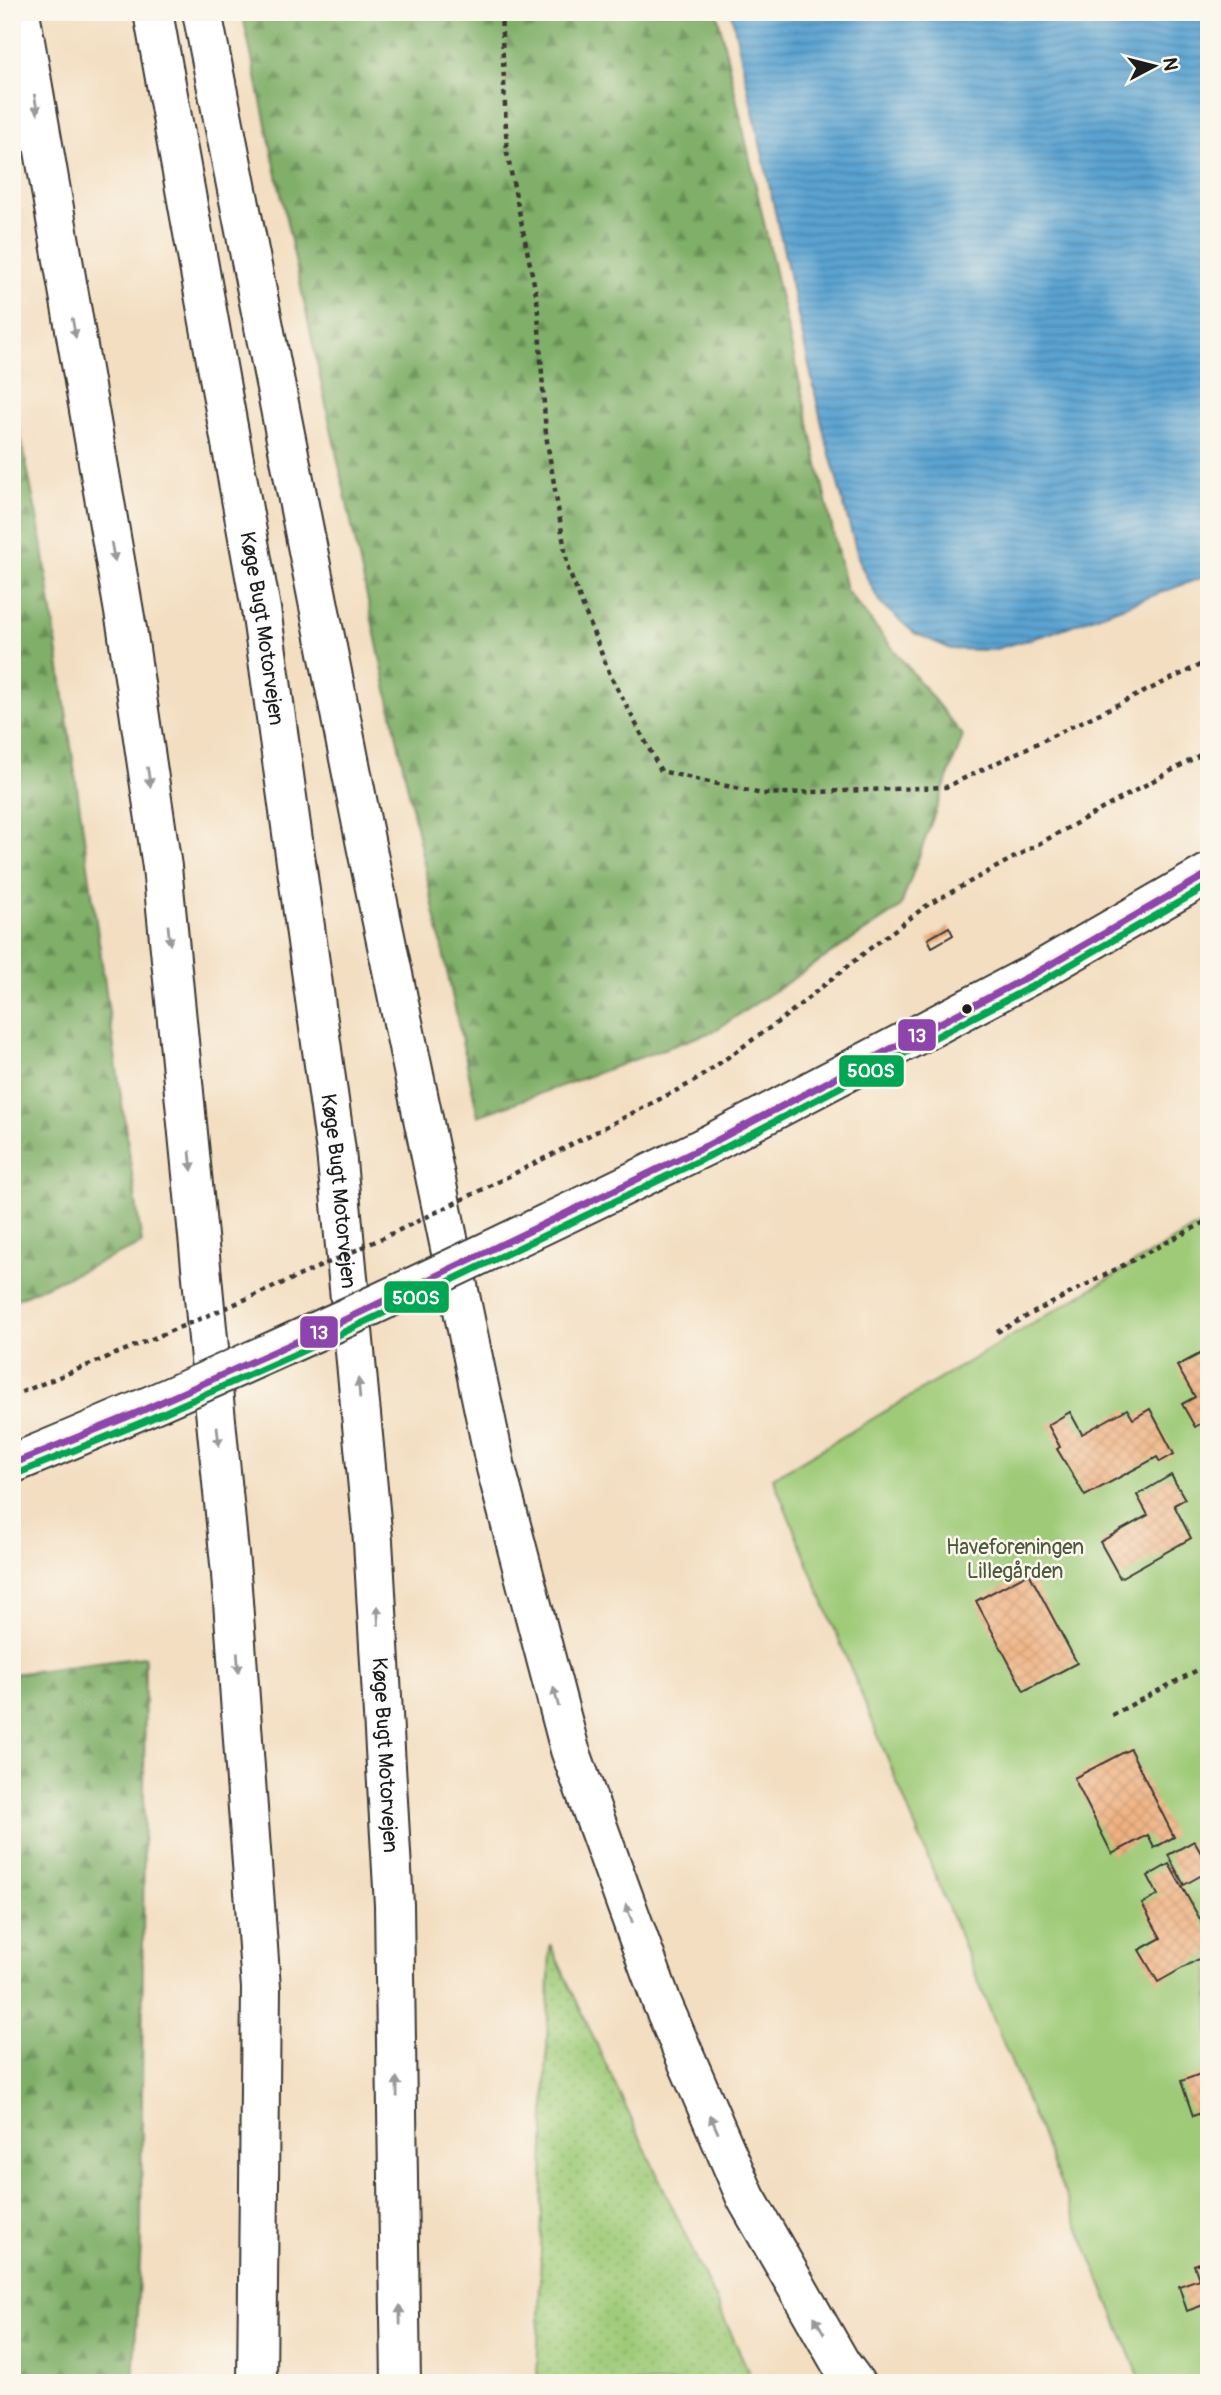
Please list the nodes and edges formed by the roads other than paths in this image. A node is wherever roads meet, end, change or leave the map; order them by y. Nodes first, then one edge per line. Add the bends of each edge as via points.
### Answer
1 (20, 12) edge
2 (153, 12) edge
3 (202, 12) edge
4 (1209, 873) edge
5 (12, 1464) edge
6 (257, 2383) edge
7 (401, 2383) edge
8 (855, 2383) edge

1 -> 6 main road via 127,629 166,908 231,1574 261,1988
7 -> 2 main road, Køge Bugt Motorvejen via 394,1905 373,1541 336,1152 261,609
8 -> 3 main road via 746,2198 662,2003 570,1750 496,1468 366,845
4 - 5 main road, bridge via 1040,971 706,1146 334,1325

